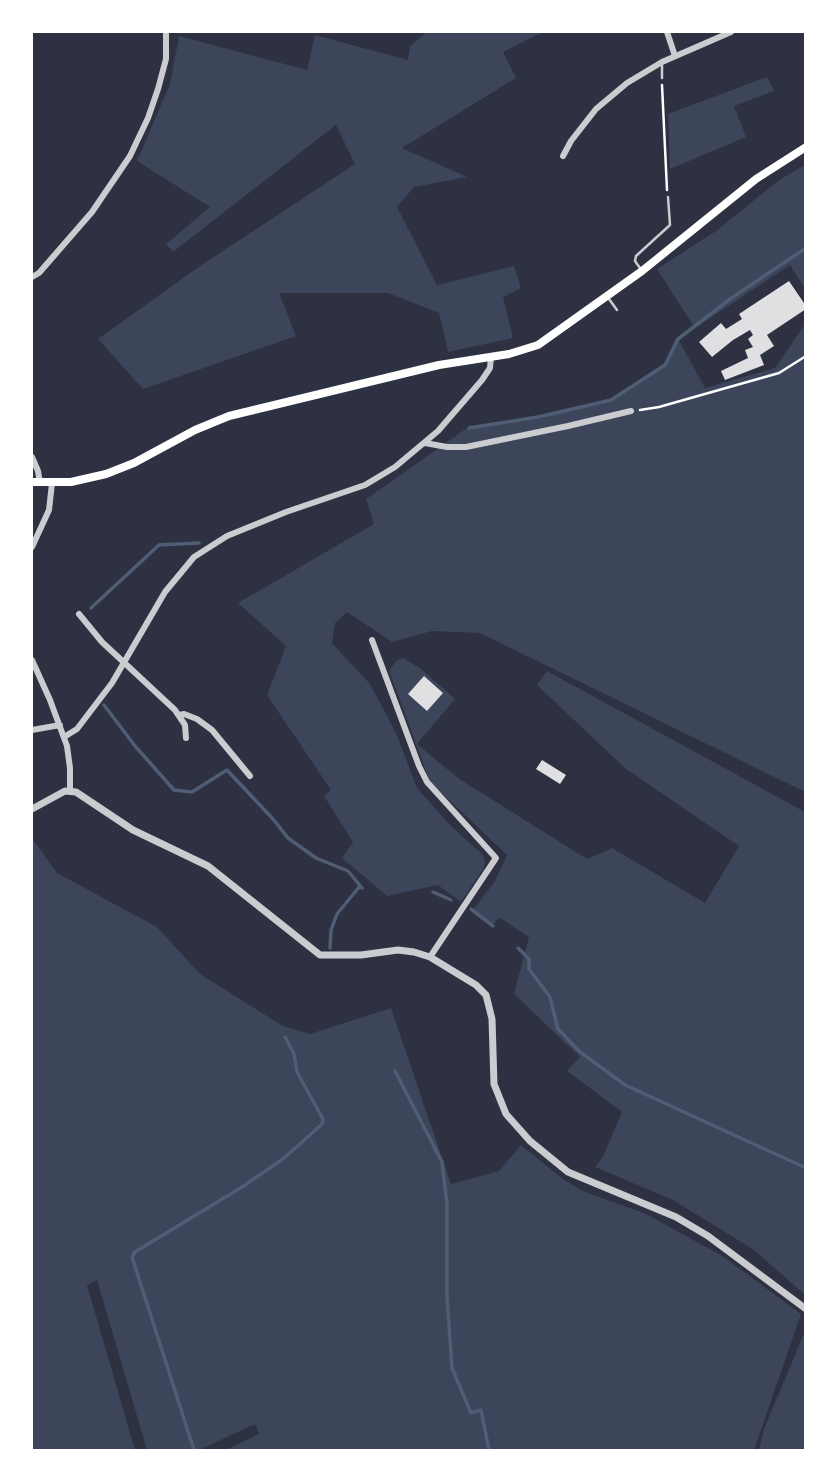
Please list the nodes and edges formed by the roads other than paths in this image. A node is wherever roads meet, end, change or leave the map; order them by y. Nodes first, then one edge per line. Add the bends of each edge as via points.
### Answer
1 (166, 32) edge
2 (667, 32) edge
3 (731, 32) edge
4 (675, 56) junction
5 (662, 62) junction
6 (662, 78) road end
7 (806, 147) edge
8 (563, 156) dead end
9 (668, 197) road end
10 (642, 271) junction
11 (32, 277) edge
12 (607, 297) junction
13 (617, 310) dead end
14 (491, 357) junction
15 (631, 411) road end
16 (425, 443) junction
17 (32, 457) edge
18 (36, 483) edge
19 (52, 483) junction
20 (32, 547) edge
21 (79, 614) dead end
22 (372, 640) dead end
23 (32, 660) edge
24 (125, 662) junction
25 (179, 715) junction
26 (60, 725) junction
27 (32, 730) edge
28 (64, 737) junction
29 (186, 738) dead end
30 (250, 776) dead end
31 (70, 791) junction
32 (32, 809) edge
33 (430, 957) junction
34 (806, 1309) edge

1 - 11 street via 158,89 130,156 92,212
2 - 4 street
3 - 4 street
4 - 5 street
5 - 6 lane
5 - 8 street via 596,109
7 - 10 main road via 756,179
9 - 10 lane via 670,225 636,256
10 - 12 main road
12 - 13 lane
12 - 14 main road via 538,345
14 - 16 street via 482,380
14 - 19 main road via 439,365 229,416 106,474
15 - 16 street via 466,447
16 - 24 street via 365,485 286,512 202,550 165,592
17 - 18 street via 38,471
18 - 19 main road
19 - 20 street via 49,510
21 - 24 street
22 - 33 street via 427,782 496,858
23 - 26 street
24 - 25 street
24 - 28 street via 77,729
25 - 29 street
25 - 30 street via 190,716 212,730
26 - 27 street
26 - 28 street
28 - 31 street
31 - 32 street
31 - 33 street via 133,830 208,866 320,955 398,950
33 - 34 street via 486,995 492,1019 494,1084 506,1114 530,1142 568,1172 676,1217 708,1236

